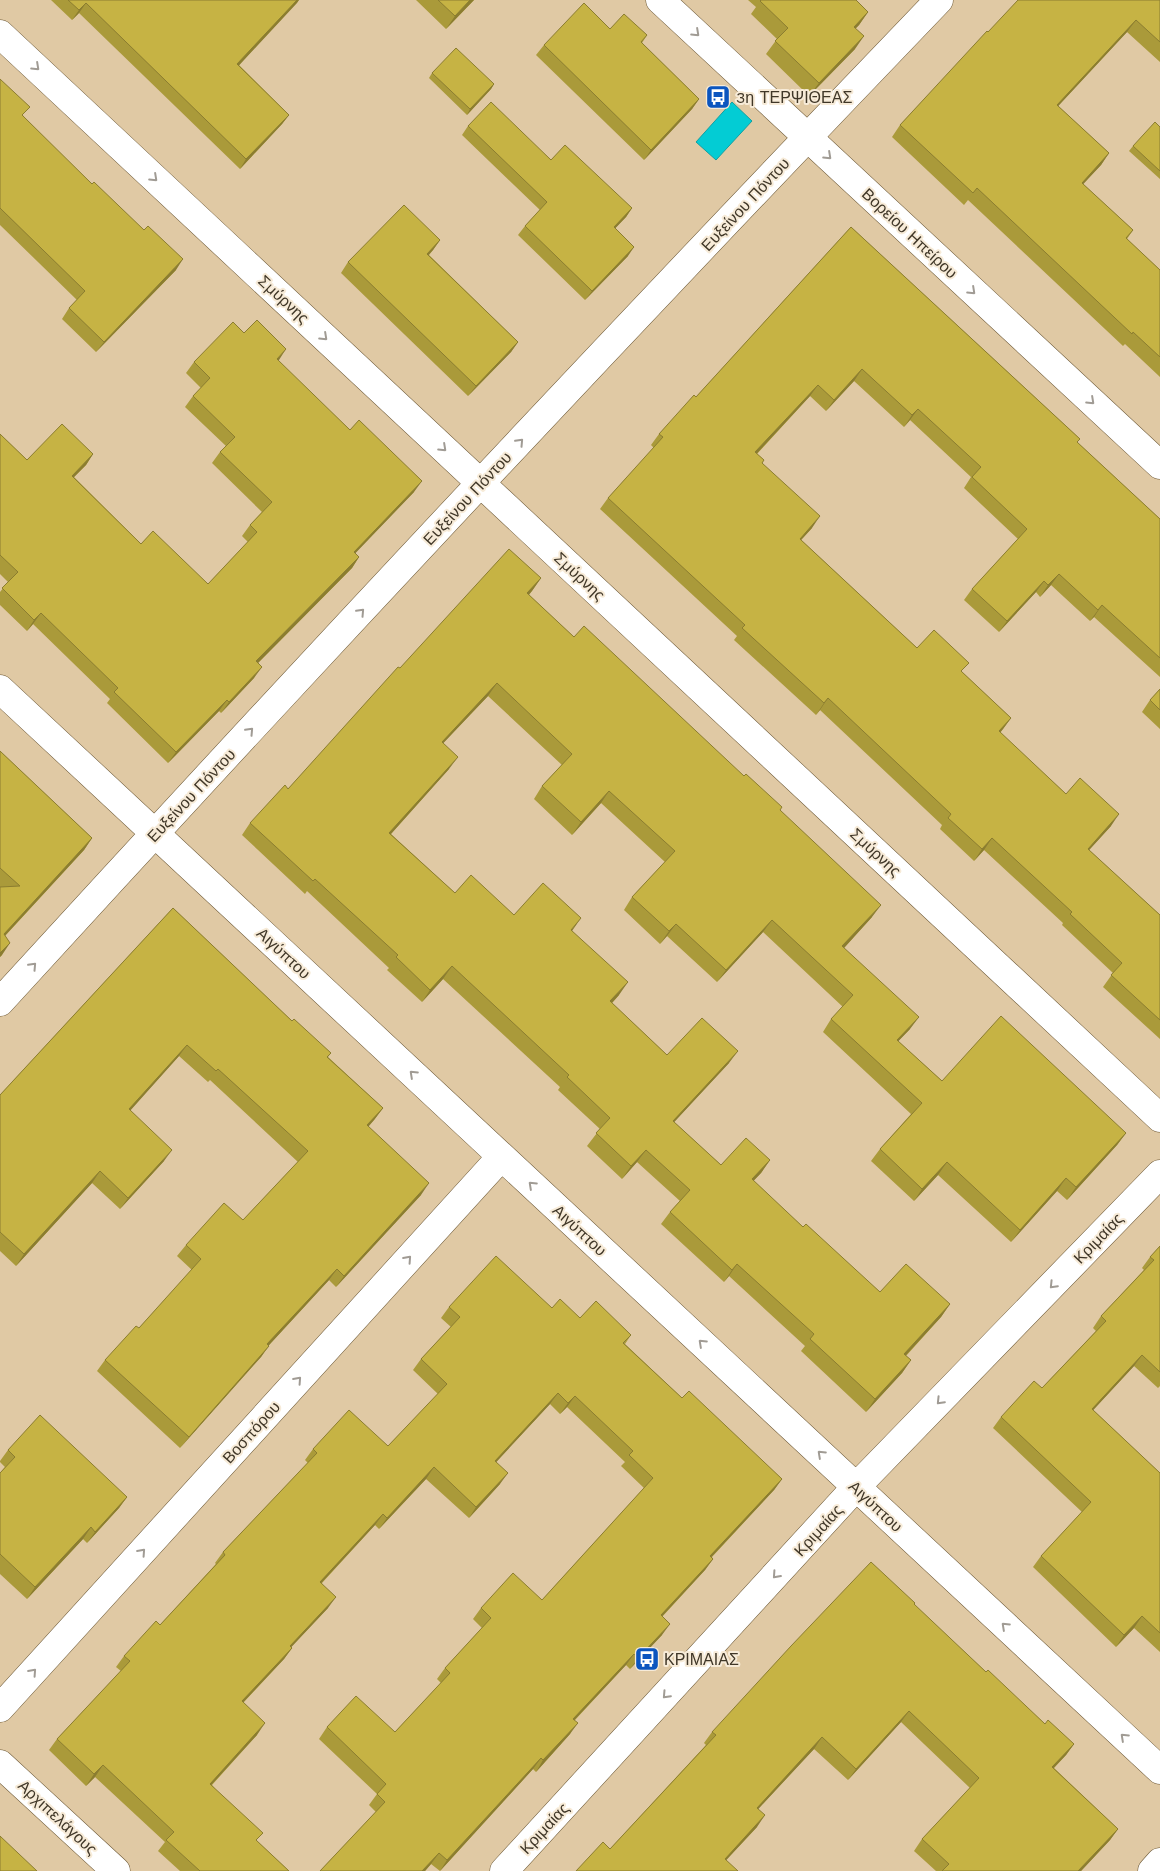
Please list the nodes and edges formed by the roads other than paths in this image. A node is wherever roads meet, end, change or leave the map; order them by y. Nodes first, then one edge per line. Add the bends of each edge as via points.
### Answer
1 (660, 0) edge
2 (939, 0) edge
3 (0, 34) edge
4 (808, 137) junction
5 (1160, 465) edge
6 (481, 483) junction
7 (0, 689) edge
8 (155, 833) junction
9 (0, 1002) edge
10 (1160, 1118) edge
11 (501, 1157) junction
12 (1160, 1174) edge
13 (856, 1487) junction
14 (0, 1708) edge
15 (0, 1764) edge
16 (1160, 1770) edge
17 (1160, 1862) edge
18 (116, 1871) edge
19 (504, 1871) edge
20 (1152, 1871) edge

1 -> 4 street, Βορείου Ηπείρου
2 - 4 street, Ευξείνου Πόντου
3 -> 6 street, Σμύρνης
4 -> 5 street, Βορείου Ηπείρου
6 -> 4 street, Ευξείνου Πόντου
8 -> 6 street, Ευξείνου Πόντου
6 - 10 street, Σμύρνης
7 - 8 street, Αιγύπτου
9 -> 8 street, Ευξείνου Πόντου
11 -> 8 street, Αιγύπτου
13 -> 11 street, Αιγύπτου
14 -> 11 street, Βοσπόρου
12 -> 13 street, Κριμαίας
16 -> 13 street, Αιγύπτου
13 -> 19 street, Κριμαίας
15 - 18 street, Αρχιπελάγους
17 - 20 street

